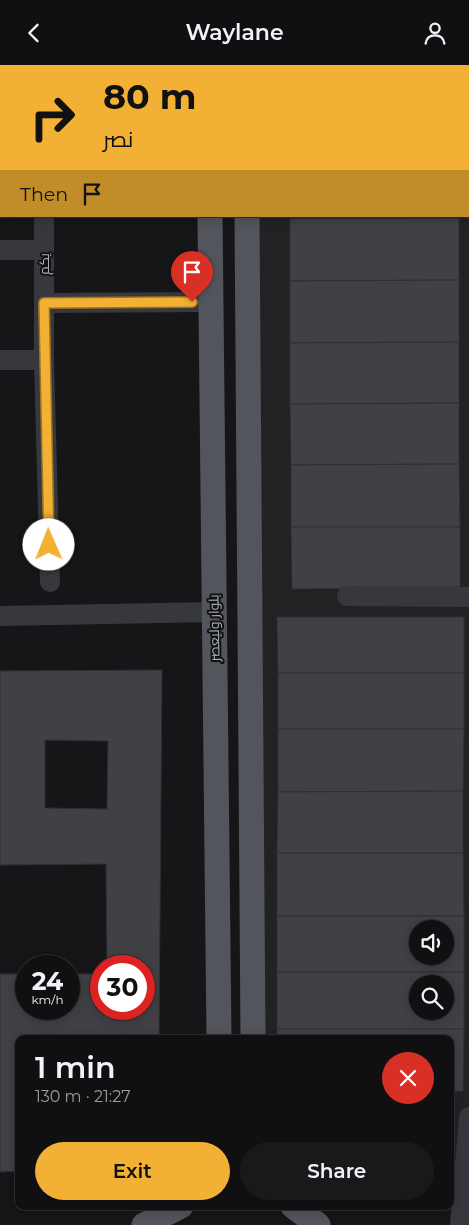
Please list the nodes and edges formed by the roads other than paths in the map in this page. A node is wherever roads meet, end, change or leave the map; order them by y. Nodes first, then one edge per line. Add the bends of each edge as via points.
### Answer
1 (44, 217) edge
2 (210, 217) edge
3 (247, 217) edge
4 (0, 250) edge
5 (44, 250) junction
6 (211, 302) junction
7 (44, 303) junction
8 (0, 360) edge
9 (44, 360) junction
10 (50, 582) dead end
11 (347, 596) dead end
12 (469, 597) edge
13 (214, 612) junction
14 (0, 616) edge
15 (253, 1010) junction
16 (219, 1027) edge
17 (253, 1035) edge
18 (469, 1117) edge
19 (173, 1210) edge
20 (298, 1210) edge
21 (144, 1225) edge
22 (318, 1225) edge
23 (460, 1225) edge

1 - 5 street, یکم
2 - 6 main road, بلوار ولیعصر
3 - 15 main road
4 - 5 street
5 - 7 street, یکم
6 - 7 street
6 - 13 main road, بلوار ولیعصر
7 - 9 street, یکم
8 - 9 street
9 - 10 street, یکم
11 - 12 street
13 - 14 street
13 - 16 main road, بلوار ولیعصر
15 - 16 main road via 234,1027 226,1024
15 - 17 main road
18 - 23 street
19 - 21 main road
20 - 22 main road

